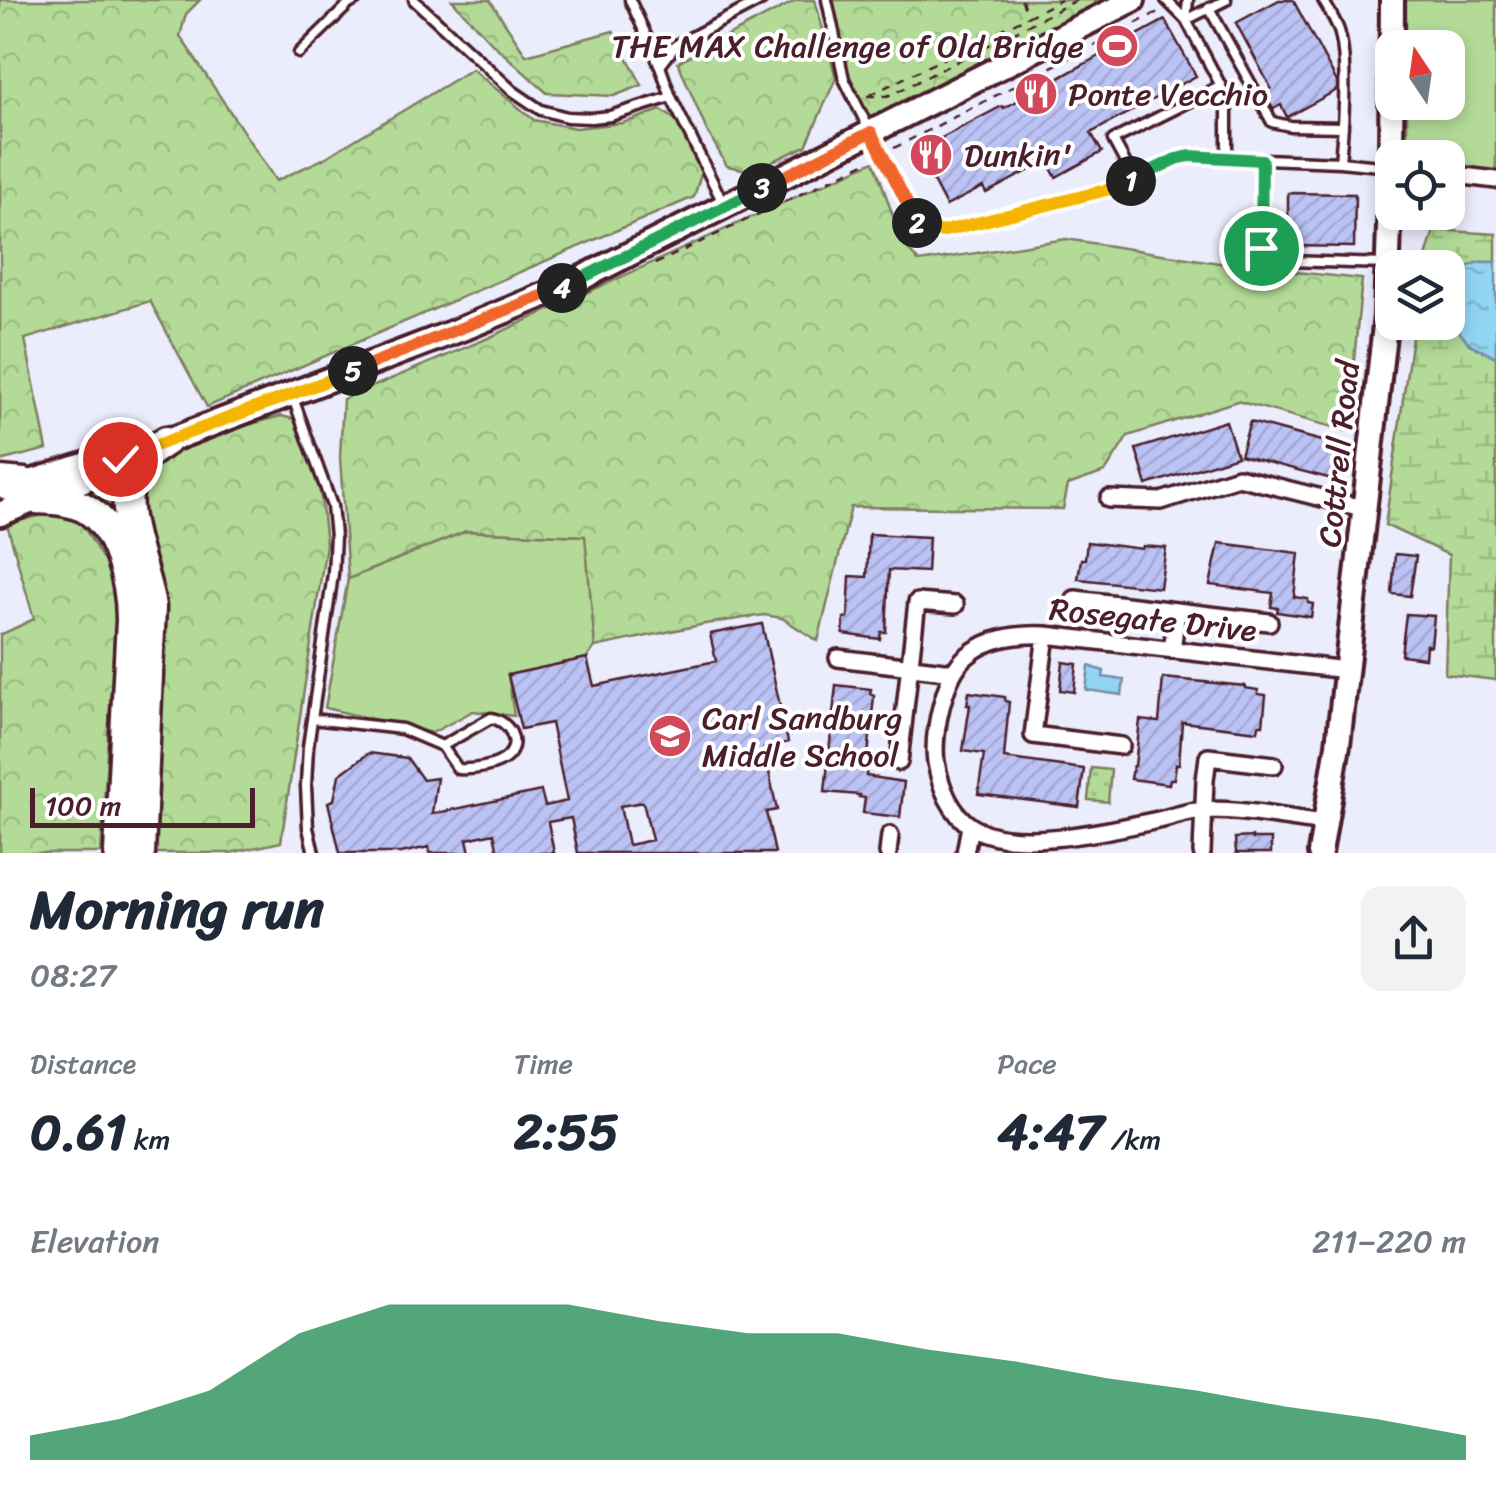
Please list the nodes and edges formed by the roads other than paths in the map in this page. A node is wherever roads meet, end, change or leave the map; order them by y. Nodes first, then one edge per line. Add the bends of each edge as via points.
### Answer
1 (356, 0) edge
2 (414, 0) edge
3 (630, 0) edge
4 (762, 0) edge
5 (827, 0) edge
6 (1133, 0) edge
7 (1166, 0) edge
8 (1188, 0) edge
9 (1226, 0) edge
10 (1323, 0) edge
11 (1392, 0) edge
12 (1209, 8) junction
13 (1186, 20) junction
14 (299, 53) dead end
15 (660, 66) junction
16 (1222, 86) junction
17 (670, 97) junction
18 (1343, 127) junction
19 (871, 132) junction
20 (1392, 140) edge
21 (1227, 159) junction
22 (1262, 160) junction
23 (1340, 162) junction
24 (1375, 165) edge
25 (1465, 176) edge
26 (1134, 179) junction
27 (1496, 180) edge
28 (724, 207) junction
29 (1375, 264) edge
30 (1384, 340) edge
31 (292, 394) junction
32 (166, 441) junction
33 (15, 489) edge
34 (1109, 499) dead end
35 (1366, 509) junction
36 (0, 514) edge
37 (1075, 599) dead end
38 (955, 605) dead end
39 (1177, 612) junction
40 (1269, 622) dead end
41 (1046, 635) junction
42 (1172, 650) junction
43 (838, 658) dead end
44 (910, 667) junction
45 (1346, 670) junction
46 (953, 672) junction
47 (312, 719) junction
48 (442, 746) junction
49 (1122, 746) dead end
50 (898, 762) dead end
51 (1274, 765) dead end
52 (1203, 810) junction
53 (1324, 823) junction
54 (970, 826) junction
55 (890, 835) dead end
56 (1031, 846) edge
57 (119, 853) edge
58 (140, 853) edge
59 (314, 853) edge
60 (888, 853) edge
61 (965, 853) edge
62 (1202, 853) edge
63 (1320, 853) edge

1 - 14 lane
2 - 17 lane via 541,110 610,116
3 - 15 lane
4 - 15 lane via 676,44
5 - 19 lane via 844,80
6 - 19 main road
7 - 13 lane
8 - 13 lane
9 - 12 lane
10 - 18 lane via 1342,42
11 - 20 main road, Cottrell Road
12 - 13 lane
12 - 18 lane via 1272,122
13 - 16 lane
15 - 17 lane
16 - 21 lane
16 - 26 lane via 1114,140
17 - 28 lane
18 - 23 lane
19 - 26 lane via 914,220 941,232
19 - 28 main road
21 - 22 lane
21 - 26 lane via 1176,159
22 - 23 lane
22 - 29 lane via 1261,248 1288,261
23 - 24 lane
25 - 27 street
28 - 31 main road via 570,284
30 - 35 main road, Cottrell Road
31 - 32 main road
31 - 47 lane via 332,506 335,536
32 - 33 main road
32 - 58 highway via 142,458 128,493 151,607
33 - 36 main road
33 - 57 highway via 87,509 115,546 127,580 131,620
34 - 35 street via 1161,501 1238,478
35 - 45 main road, Cottrell Road
37 - 39 street
38 - 44 street via 917,602
39 - 40 street
39 - 42 street
41 - 42 street, Rosegate Drive
41 - 46 street, Rosegate Drive via 992,642
41 - 49 street via 1033,735
42 - 45 street, Rosegate Drive
43 - 44 street
44 - 46 street
44 - 50 street
45 - 53 main road, Cottrell Road
46 - 54 street via 942,700 936,760 945,794
47 - 48 lane via 402,729
47 - 59 lane via 306,786
48 - 48 lane via 458,769 468,770 503,761 514,743 506,725 492,718
51 - 52 street via 1208,757
52 - 53 street
52 - 56 street
52 - 62 street
53 - 63 main road, Cottrell Road
54 - 56 street
54 - 61 street
55 - 60 street

